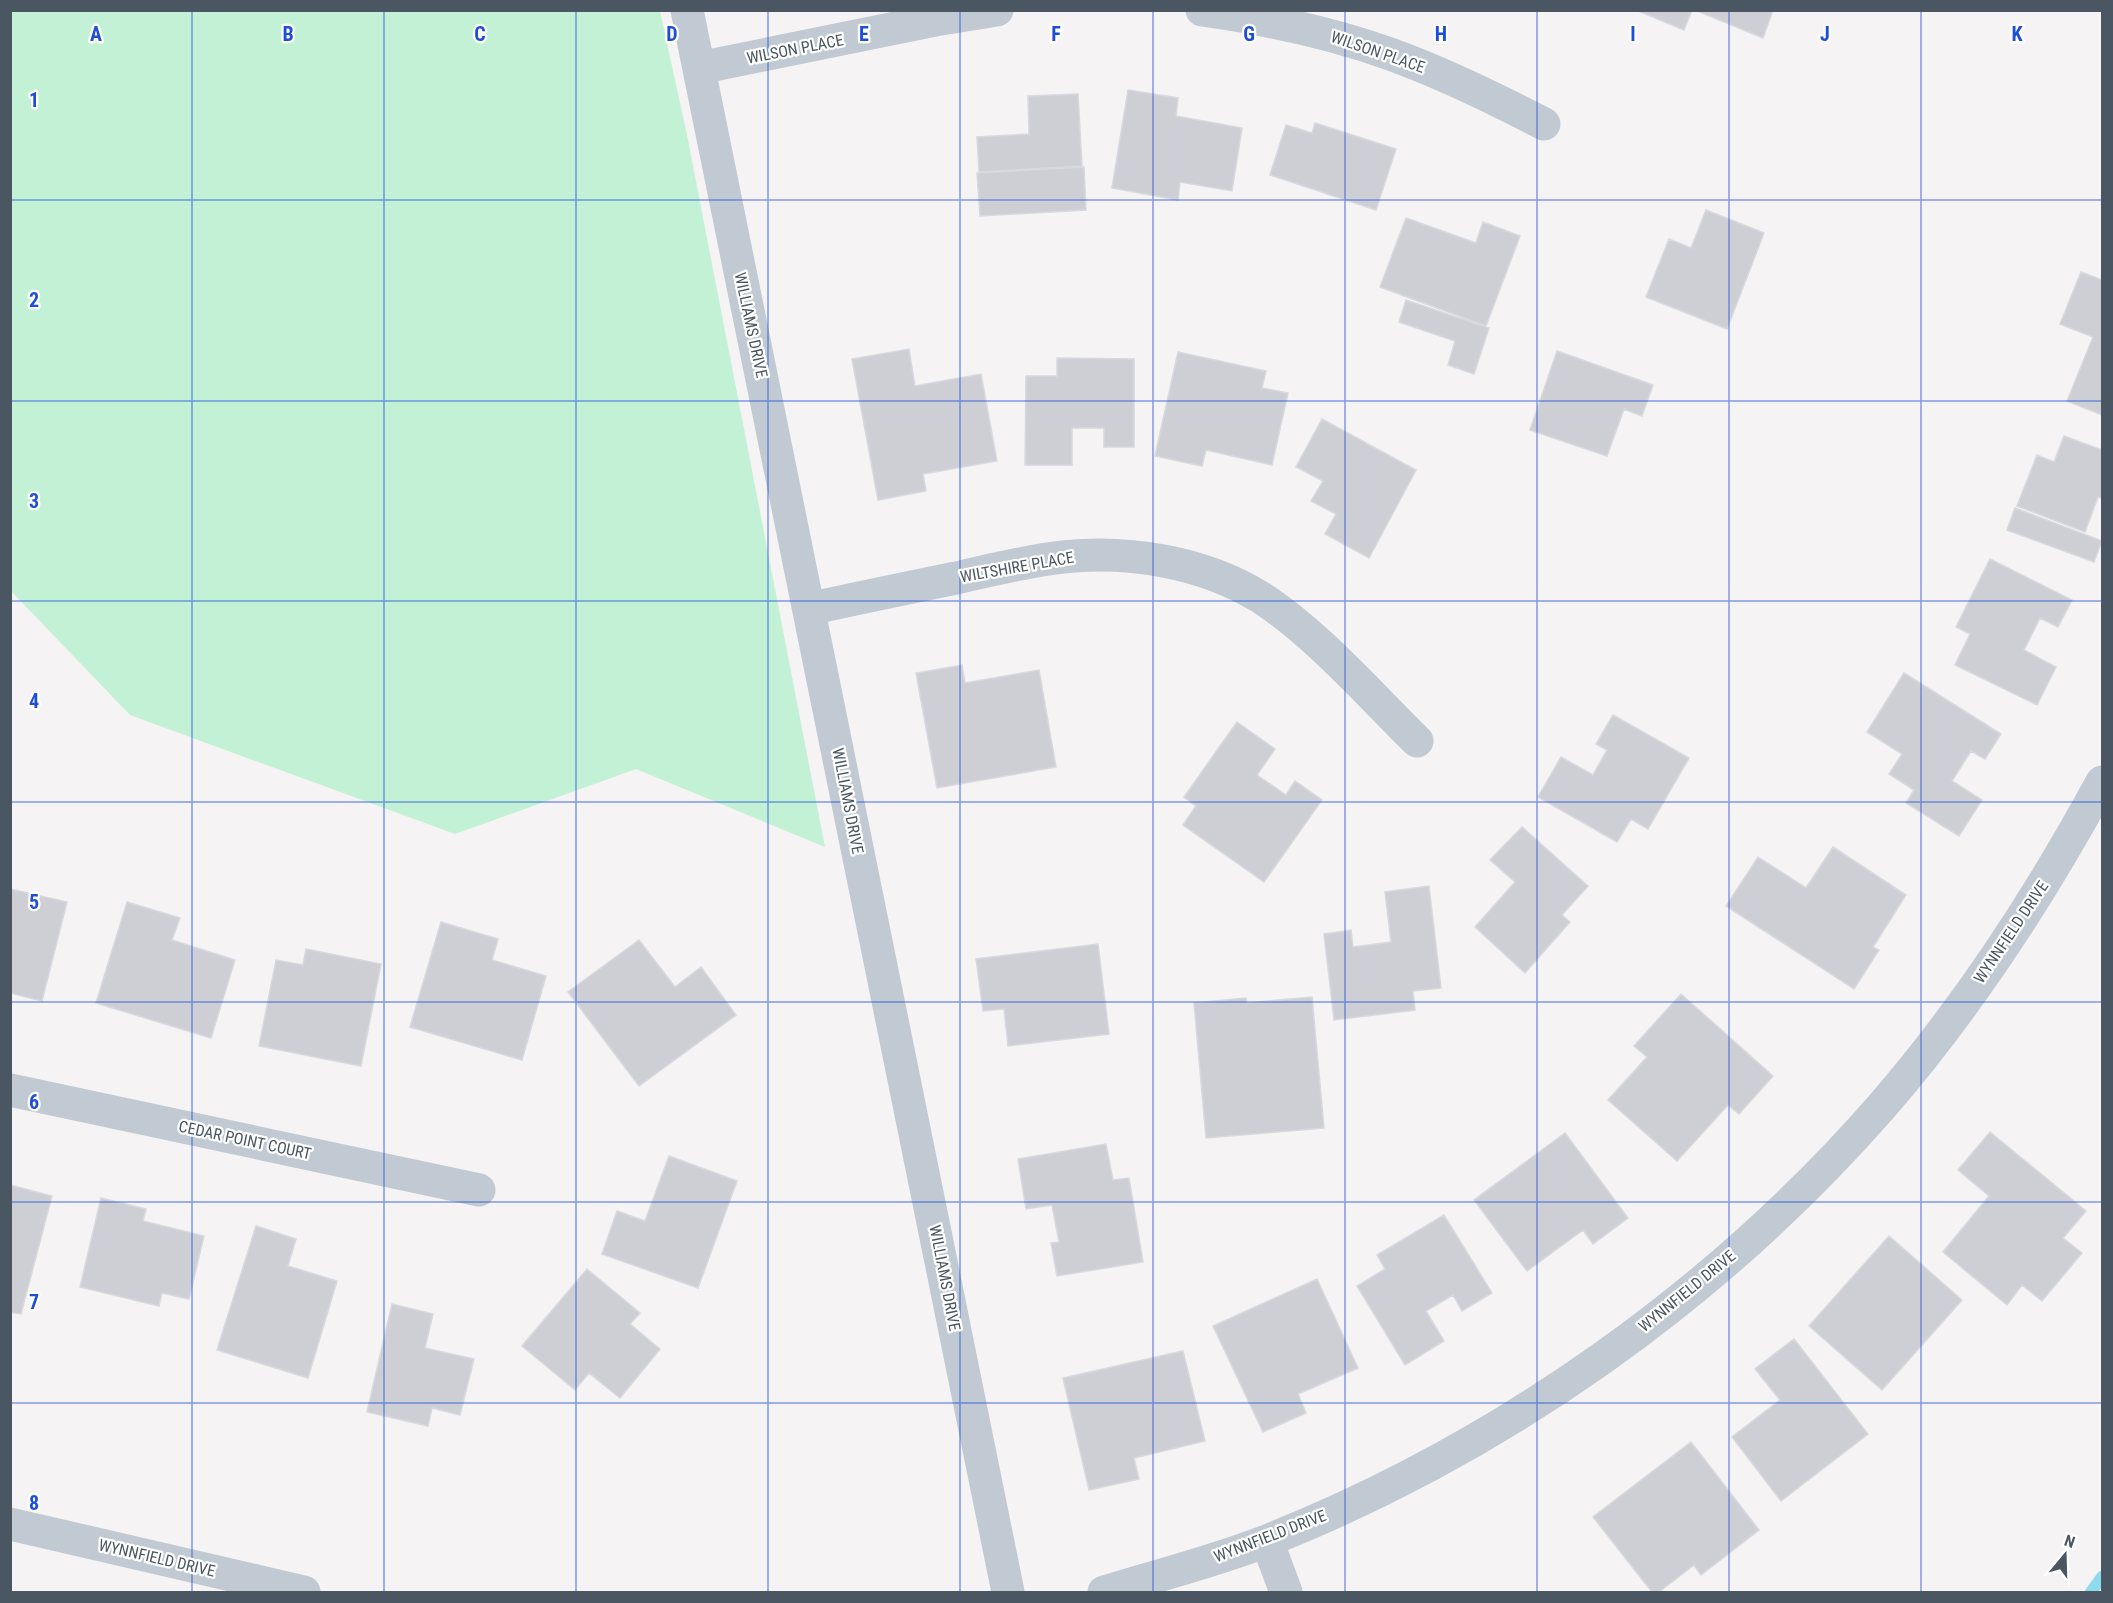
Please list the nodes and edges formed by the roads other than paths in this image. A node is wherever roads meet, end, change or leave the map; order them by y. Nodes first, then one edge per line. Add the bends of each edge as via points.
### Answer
1 (687, 10) edge
2 (997, 10) edge
3 (1202, 10) edge
4 (699, 68) junction
5 (1544, 124) dead end
6 (809, 609) junction
7 (1417, 741) dead end
8 (2103, 782) edge
9 (10, 1090) edge
10 (479, 1190) dead end
11 (10, 1524) edge
12 (1267, 1540) junction
13 (304, 1593) edge
14 (1008, 1593) edge
15 (1104, 1593) edge
16 (1286, 1593) edge

1 - 4 street, WILLIAMS DRIVE
2 - 4 street, WILSON PLACE
3 - 5 street, WILSON PLACE via 1280,23 1389,54 1455,80
4 - 6 street, WILLIAMS DRIVE
6 - 7 street, WILTSHIRE PLACE via 1062,557 1120,555 1180,565 1233,584 1279,611 1321,646
6 - 14 street, WILLIAMS DRIVE
8 - 12 street, WYNNFIELD DRIVE via 2016,926 1928,1049 1842,1149 1741,1248 1628,1338 1490,1430 1387,1486
9 - 10 street, CEDAR POINT COURT
11 - 13 street, WYNNFIELD DRIVE
12 - 15 street, WYNNFIELD DRIVE
12 - 16 street

